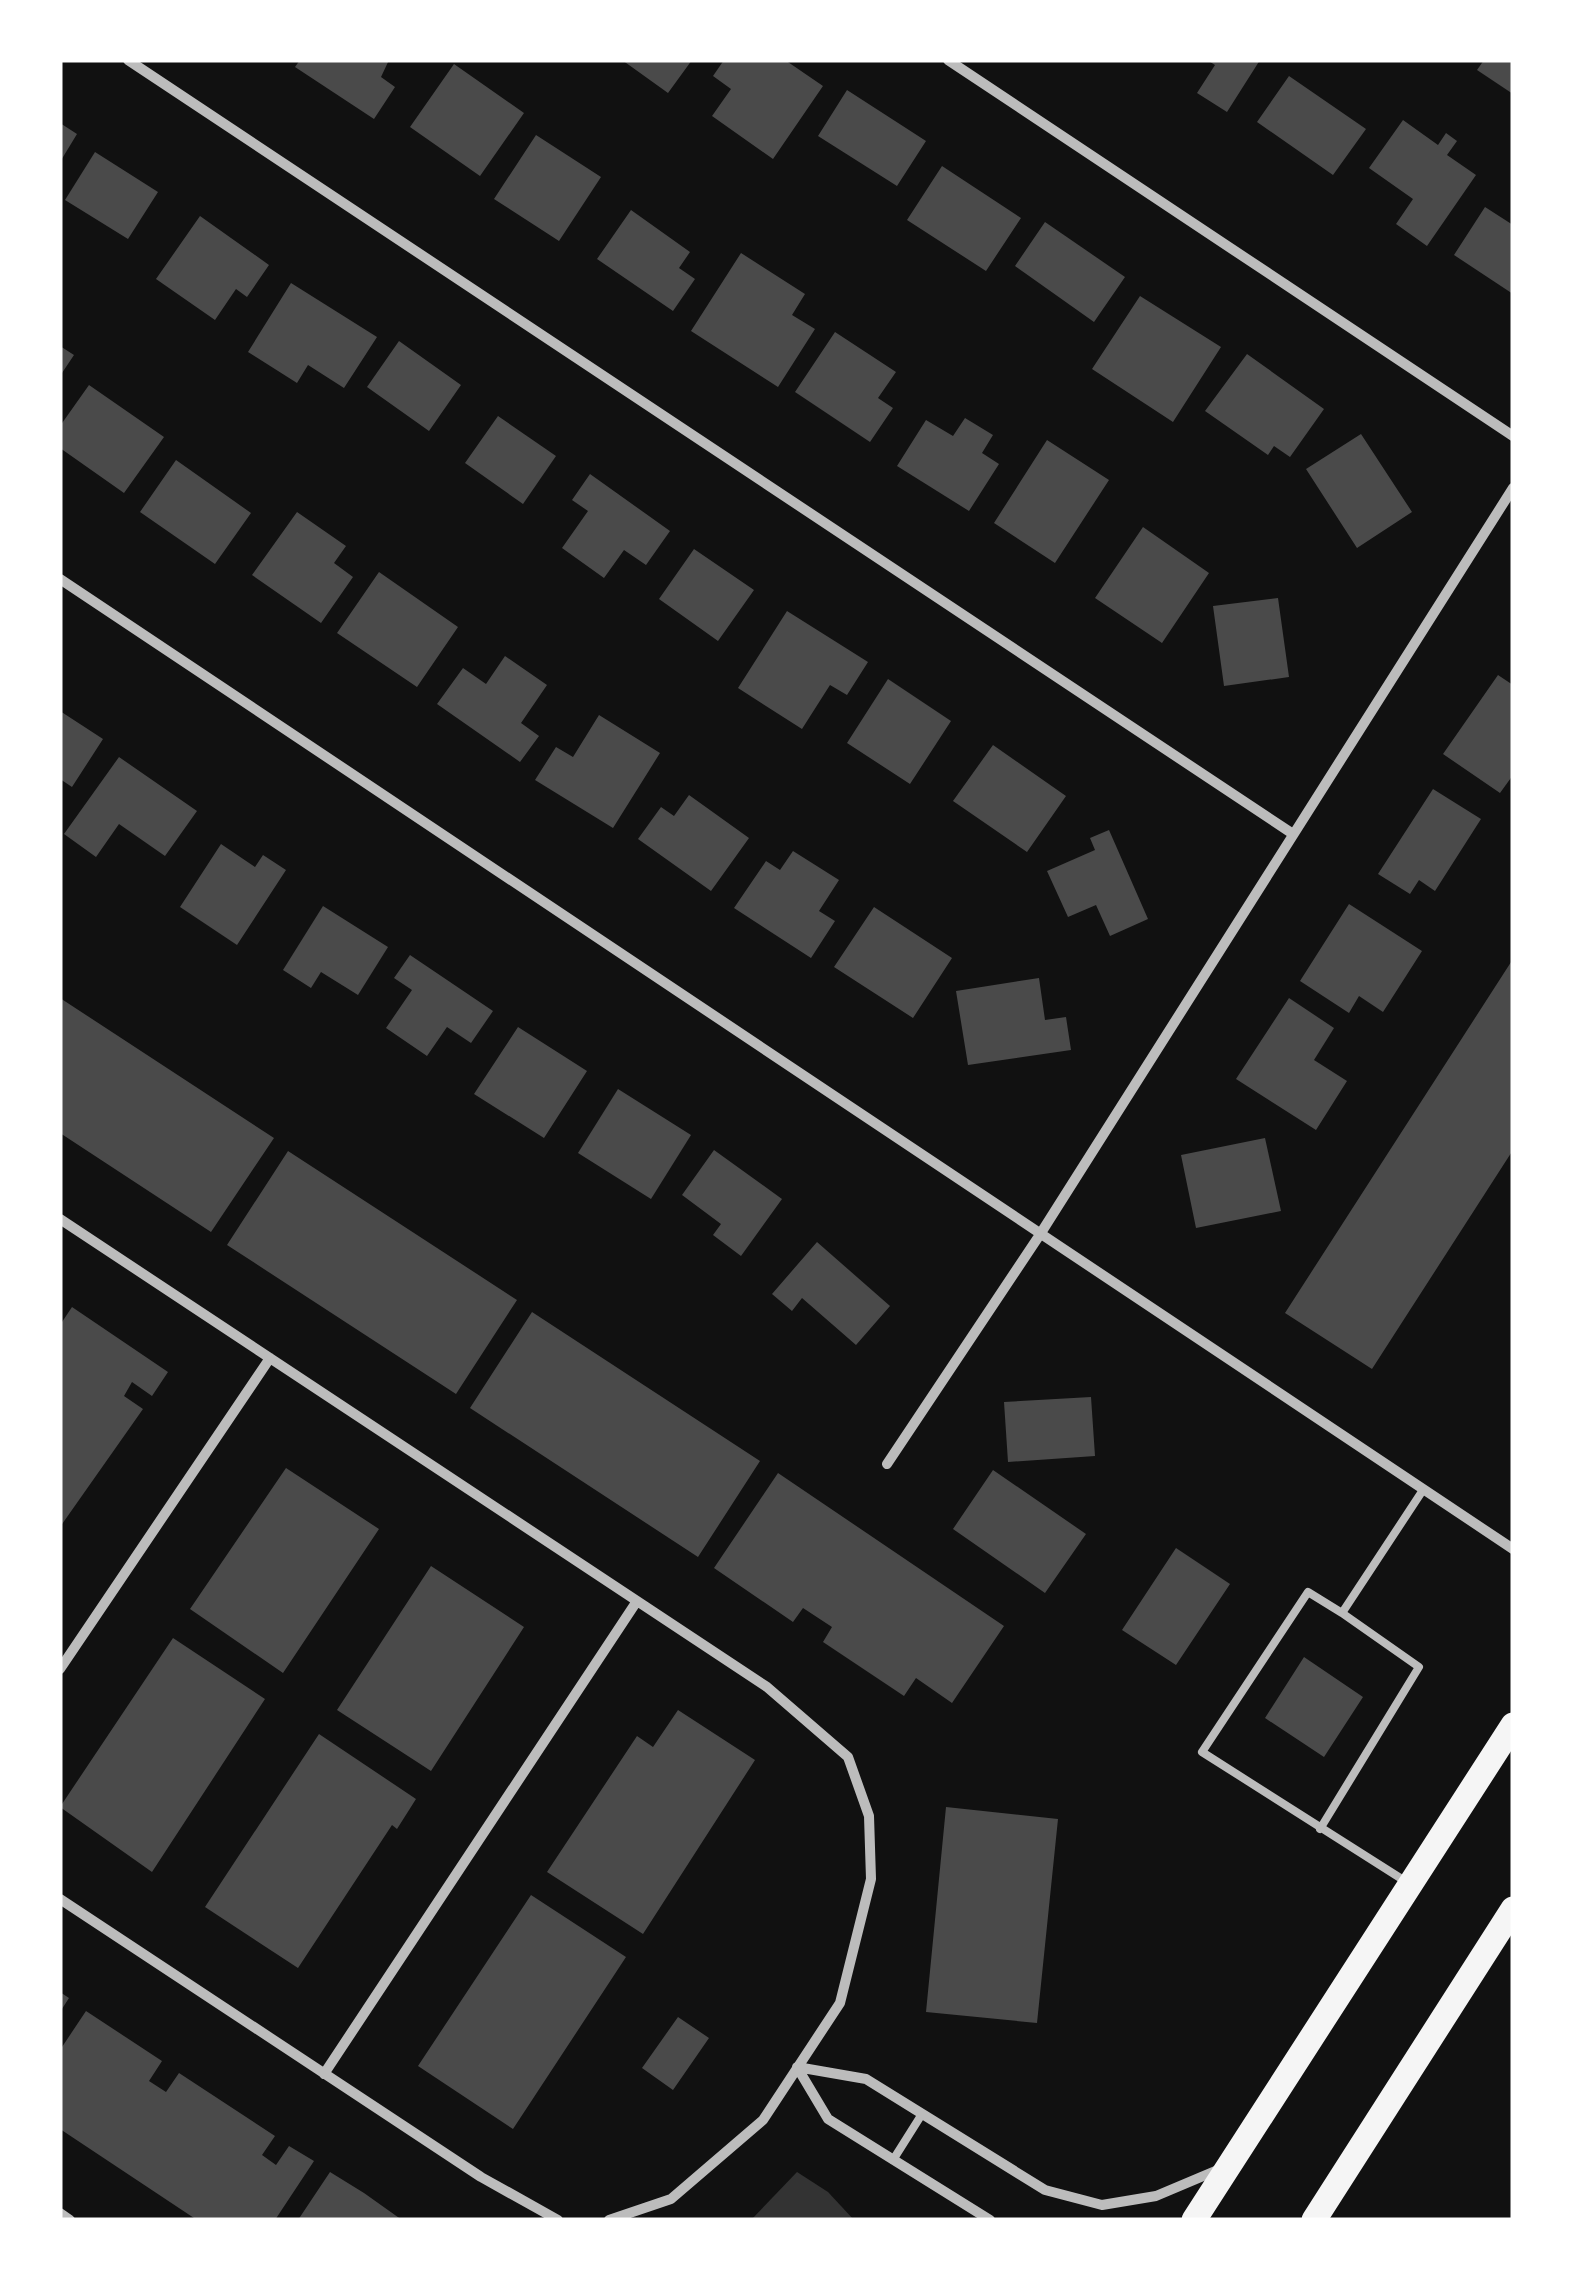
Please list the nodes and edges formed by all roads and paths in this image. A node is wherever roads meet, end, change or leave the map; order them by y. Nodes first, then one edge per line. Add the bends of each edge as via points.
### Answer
1 (128, 60) edge
2 (948, 60) edge
3 (1513, 436) edge
4 (1513, 488) edge
5 (60, 579) edge
6 (1293, 834) junction
7 (60, 1219) edge
8 (1039, 1236) junction
9 (270, 1358) junction
10 (888, 1464) dead end
11 (1424, 1490) junction
12 (1513, 1549) edge
13 (638, 1601) junction
14 (1342, 1613) junction
15 (60, 1669) edge
16 (1513, 1725) edge
17 (1320, 1829) junction
18 (1410, 1884) junction
19 (60, 1899) edge
20 (1513, 1908) edge
21 (797, 2067) junction
22 (324, 2074) junction
23 (922, 2114) junction
24 (893, 2160) junction
25 (1230, 2164) junction
26 (60, 2214) edge
27 (1324, 2216) edge
28 (70, 2220) edge
29 (558, 2220) edge
30 (610, 2220) edge
31 (990, 2220) edge
32 (1194, 2220) edge

1 - 6 street
2 - 3 street
4 - 6 street
5 - 8 street
6 - 8 street
7 - 9 street
8 - 10 street
8 - 11 street
9 - 13 street
9 - 15 street
11 - 12 street
11 - 14 lane
13 - 21 street via 768,1687 848,1757 869,1816 871,1879 840,2003
13 - 22 street
14 - 17 lane via 1420,1667
14 - 17 lane via 1308,1592 1202,1752
16 - 18 main road
17 - 18 lane
18 - 25 main road
19 - 22 street
20 - 27 main road
21 - 23 street via 866,2079
21 - 24 street via 828,2119
21 - 30 street via 762,2120 671,2199
22 - 29 street
23 - 24 lane
23 - 25 street via 1045,2190 1102,2204 1156,2196
24 - 31 street
25 - 32 main road
26 - 28 street

